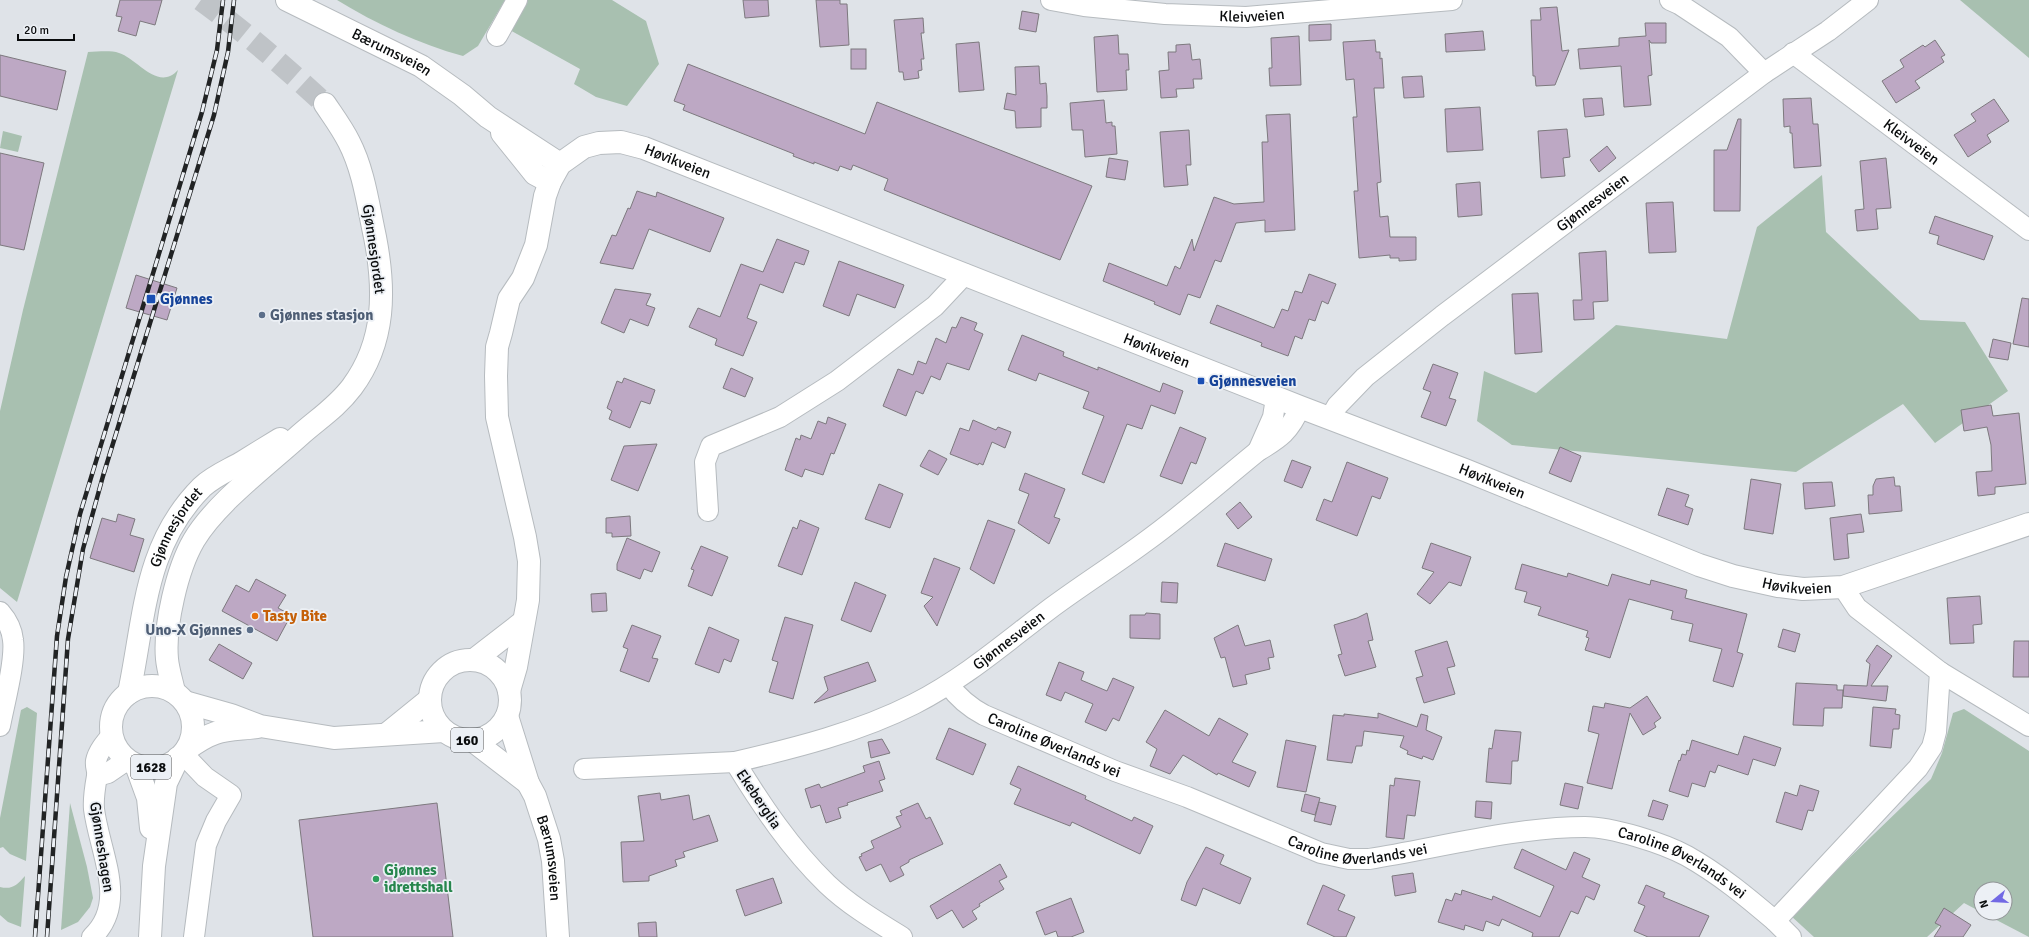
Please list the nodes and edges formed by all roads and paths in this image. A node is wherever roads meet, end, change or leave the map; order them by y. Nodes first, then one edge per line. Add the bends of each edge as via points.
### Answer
1 (287, 0) edge
2 (517, 0) edge
3 (1051, 0) edge
4 (1452, 0) edge
5 (1670, 0) edge
6 (1868, 0) edge
7 (497, 36) dead end
8 (1794, 53) junction
9 (1764, 73) junction
10 (325, 104) tunnel mouth
11 (555, 173) junction
12 (2029, 230) edge
13 (965, 274) junction
14 (1276, 398) junction
15 (1300, 407) junction
16 (1330, 418) junction
17 (310, 426) junction
18 (1258, 451) junction
19 (708, 511) dead end
20 (2029, 524) edge
21 (1843, 587) junction
22 (0, 612) edge
23 (523, 622) junction
24 (474, 660) junction
25 (1940, 672) junction
26 (949, 685) junction
27 (509, 691) junction
28 (130, 693) junction
29 (180, 697) junction
30 (430, 699) junction
31 (507, 716) junction
32 (0, 726) edge
33 (260, 726) junction
34 (2029, 726) edge
35 (444, 731) junction
36 (388, 733) junction
37 (112, 734) junction
38 (472, 740) junction
39 (183, 754) junction
40 (132, 762) junction
41 (735, 762) junction
42 (584, 769) dead end
43 (97, 776) junction
44 (528, 783) junction
45 (154, 866) junction
46 (1775, 921) junction
47 (92, 937) edge
48 (150, 937) edge
49 (194, 937) edge
50 (558, 937) edge
51 (902, 937) edge
52 (1792, 937) edge

1 - 11 main road, Bærumsveien via 421,66 462,95
2 - 7 street
3 - 4 street, Kleivveien via 1165,14 1246,17
5 - 9 street via 1729,37
6 - 8 street, Gjønnesveien
8 - 9 street, Gjønnesveien
8 - 12 street, Kleivveien
9 - 16 street, Gjønnesveien via 1394,353 1365,377 1337,406
10 - 17 main road, Gjønnesjordet via 350,143 359,166 379,260 382,301 374,343 365,365 338,405
11 - 13 main road, Høvikveien via 584,147 621,142 644,148
11 - 23 main road via 540,219 536,245 523,278 509,299 497,348 497,417 529,561 529,585
13 - 14 main road, Høvikveien
13 - 19 street via 936,306 837,381 780,417 711,446 705,462
14 - 15 main road, Høvikveien
14 - 18 street, Gjønnesveien via 1267,434
15 - 16 main road, Høvikveien
15 - 18 street, Gjønnesveien via 1293,424 1277,439
16 - 21 main road, Høvikveien via 1713,570 1778,586 1803,589
17 - 28 main road, Gjønnesjordet via 284,436 240,464 222,472 203,487 171,527 159,549 148,587
17 - 29 main road, Gjønnesjordet / 1628 via 243,485 194,540 175,589 169,623 167,659
18 - 26 street, Gjønnesveien via 1146,541
20 - 21 main road, Høvikveien
21 - 25 street via 1857,608
22 - 32 street via 11,629 14,640
23 - 24 main road
23 - 27 main road via 516,667
24 - 27 main road via 493,667 503,678
24 - 30 main road via 459,662 445,669 436,680
25 - 34 street
25 - 46 street via 1936,732 1932,747 1918,768
26 - 41 street, Ekeberglia via 873,721 798,747
26 - 46 street, Caroline Øverlands vei via 956,696 984,715 1115,771 1187,797 1321,853 1349,859 1369,859 1492,837 1586,827 1618,832 1686,855 1731,884
27 - 31 main road, 160 via 510,706
28 - 29 main road, 1628 via 143,687 154,686
28 - 37 main road, 1628 via 121,700 114,712 111,721
29 - 33 main road
29 - 39 main road, 1628 via 191,714 193,728
30 - 35 main road, 160 via 433,716
30 - 36 main road
31 - 38 main road, 160 via 495,732
31 - 44 main road, Bærumsveien / 160
33 - 36 main road via 334,738
33 - 39 main road via 220,730 206,736
35 - 36 main road
35 - 38 main road, 160 via 457,738
37 - 40 main road, 1628 via 118,749
37 - 43 street, Gjønneshagen via 96,761
38 - 44 main road, Bærumsveien / 160
39 - 40 main road, 1628 via 167,765 155,768
39 - 45 main road, 1628 via 166,783
39 - 49 street via 205,777 231,795 206,845
40 - 43 street
40 - 45 main road, 1628 via 148,798
41 - 42 street
41 - 51 street, Ekeberglia via 765,812 827,884 869,917
43 - 47 street, Gjønneshagen via 94,809 111,894 106,918 100,930
44 - 50 main road, Bærumsveien / 160 via 538,803 549,839 554,868
45 - 48 main road, 1628
46 - 52 street, Caroline Øverlands vei

